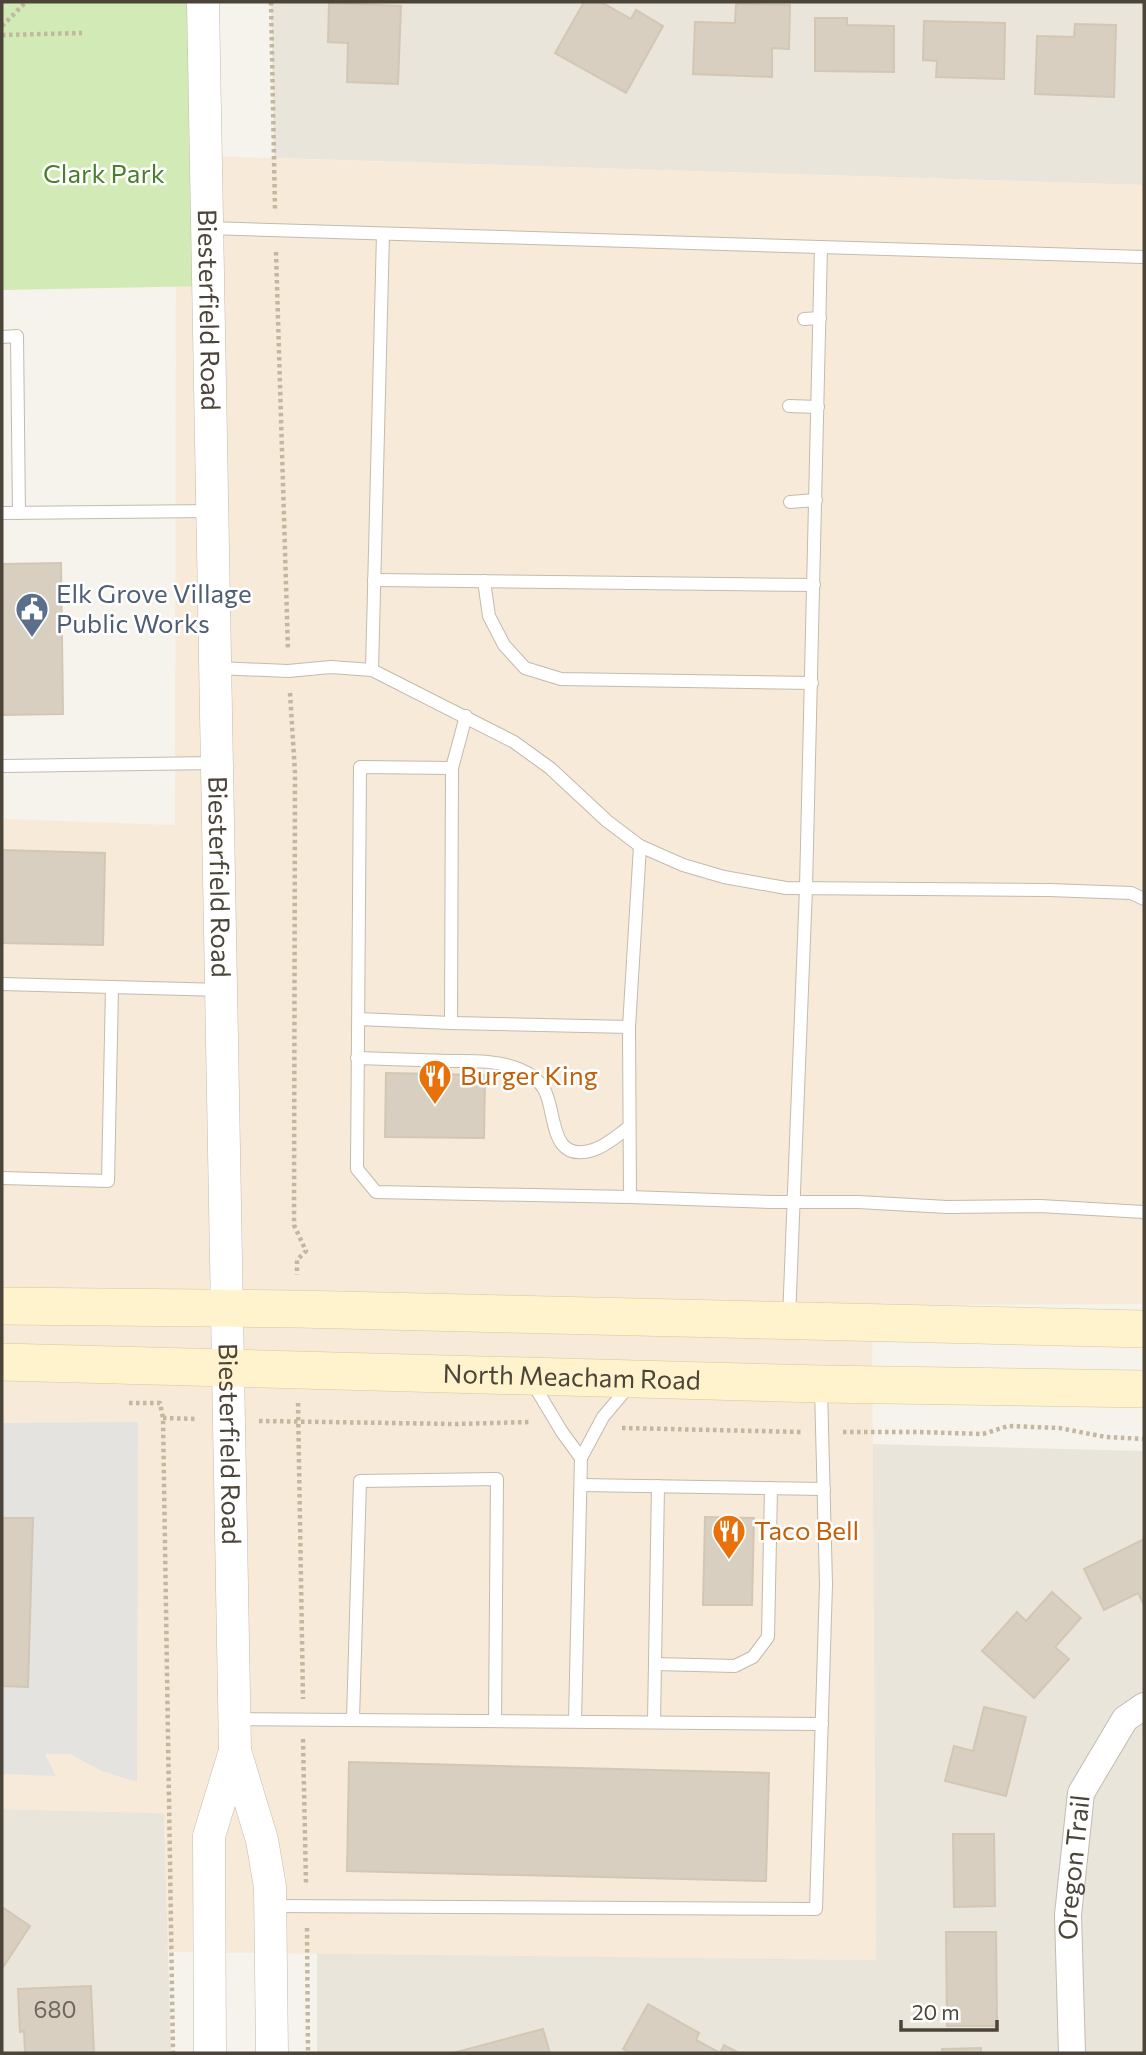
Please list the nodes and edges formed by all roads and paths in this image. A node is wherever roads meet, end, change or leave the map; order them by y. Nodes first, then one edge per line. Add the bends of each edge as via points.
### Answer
1 (26, 2) edge
2 (203, 2) edge
3 (271, 2) edge
4 (2, 26) edge
5 (82, 33) dead end
6 (2, 35) edge
7 (207, 228) junction
8 (276, 230) junction
9 (383, 234) junction
10 (821, 247) junction
11 (1144, 257) edge
12 (820, 318) junction
13 (804, 319) dead end
14 (2, 337) edge
15 (789, 406) dead end
16 (818, 407) junction
17 (816, 500) junction
18 (790, 502) dead end
19 (213, 510) junction
20 (2, 513) edge
21 (19, 513) junction
22 (374, 580) junction
23 (484, 581) junction
24 (814, 585) junction
25 (216, 668) junction
26 (372, 670) junction
27 (288, 671) junction
28 (812, 683) junction
29 (466, 716) junction
30 (217, 763) junction
31 (2, 766) edge
32 (452, 768) junction
33 (640, 846) junction
34 (806, 888) junction
35 (1144, 899) edge
36 (2, 984) edge
37 (112, 987) junction
38 (222, 990) junction
39 (359, 1019) junction
40 (451, 1023) junction
41 (629, 1027) junction
42 (357, 1058) junction
43 (629, 1127) junction
44 (2, 1178) edge
45 (630, 1197) junction
46 (795, 1203) junction
47 (1144, 1212) edge
48 (297, 1260) dead end
49 (2, 1306) edge
50 (228, 1308) junction
51 (789, 1320) junction
52 (1144, 1329) edge
53 (2, 1362) edge
54 (228, 1367) junction
55 (528, 1376) junction
56 (635, 1379) junction
57 (821, 1384) junction
58 (1144, 1389) edge
59 (160, 1403) dead end
60 (299, 1422) dead end
61 (556, 1422) junction
62 (599, 1426) junction
63 (822, 1432) junction
64 (1144, 1440) edge
65 (581, 1458) junction
66 (581, 1485) junction
67 (658, 1486) junction
68 (771, 1488) junction
69 (824, 1489) junction
70 (655, 1664) junction
71 (1144, 1706) edge
72 (234, 1719) junction
73 (353, 1720) junction
74 (495, 1721) junction
75 (575, 1721) junction
76 (654, 1722) junction
77 (822, 1724) junction
78 (235, 1751) junction
79 (270, 1906) junction
80 (173, 2053) edge
81 (210, 2053) edge
82 (272, 2053) edge
83 (1072, 2053) edge

1 - 4 path
2 - 7 street, Biesterfield Road
3 - 8 path
5 - 6 path
7 - 8 lane
7 - 19 street, Biesterfield Road
8 - 9 lane
8 - 27 path
9 - 10 lane
9 - 22 lane
10 - 11 lane
10 - 12 lane
12 - 13 lane
12 - 16 lane
14 - 21 lane via 17,336
15 - 16 lane
16 - 17 lane
17 - 18 lane
17 - 24 lane
19 - 21 lane
19 - 25 street, Biesterfield Road
20 - 21 lane
22 - 23 lane
22 - 26 lane
23 - 24 lane
23 - 28 lane via 489,617 504,645 525,668 561,679
24 - 28 lane
25 - 27 lane
25 - 30 street, Biesterfield Road
26 - 27 lane
26 - 29 lane
27 - 48 path via 295,773 293,1225 306,1251
28 - 34 lane
29 - 32 lane
29 - 33 lane via 550,768
30 - 31 lane
30 - 38 street, Biesterfield Road
32 - 39 lane via 360,768
32 - 40 lane
33 - 34 lane via 724,877
33 - 41 lane
34 - 35 lane via 1049,890 1131,893
34 - 46 lane
36 - 37 lane
37 - 38 lane
37 - 44 lane via 108,1181
38 - 50 street, Biesterfield Road
39 - 40 lane
39 - 42 lane
40 - 41 lane
41 - 43 lane
42 - 43 lane via 481,1062 520,1069 545,1090 552,1123 567,1149 593,1150
42 - 45 lane via 357,1170 376,1192
43 - 45 lane
45 - 46 lane
46 - 47 lane
46 - 51 lane
49 - 50 main road
50 - 51 main road
50 - 54 street, Biesterfield Road
51 - 52 main road
53 - 54 main road, North Meacham Road
54 - 55 main road, North Meacham Road
54 - 72 street, Biesterfield Road
55 - 56 main road, North Meacham Road
55 - 61 lane
56 - 57 main road, North Meacham Road
56 - 62 lane
57 - 58 main road, North Meacham Road
57 - 63 lane
59 - 80 path
60 - 61 path
61 - 65 lane
62 - 63 path
62 - 65 lane
63 - 64 path via 983,1434 1008,1426
63 - 69 lane
65 - 66 lane
66 - 67 lane
66 - 75 lane
67 - 68 lane
67 - 70 lane
68 - 69 lane
68 - 70 lane via 768,1637 753,1657 735,1666
69 - 77 lane
70 - 76 lane
71 - 83 street, Oregon Trail via 1125,1719 1081,1793 1068,1915
72 - 73 lane
72 - 78 street, Biesterfield Road
73 - 74 lane
73 - 74 lane via 360,1481 497,1479
74 - 75 lane
75 - 76 lane
76 - 77 lane
77 - 79 lane via 816,1909
78 - 79 street, Biesterfield Road via 262,1840
78 - 81 street, Biesterfield Road via 209,1836
79 - 82 street, Biesterfield Road

